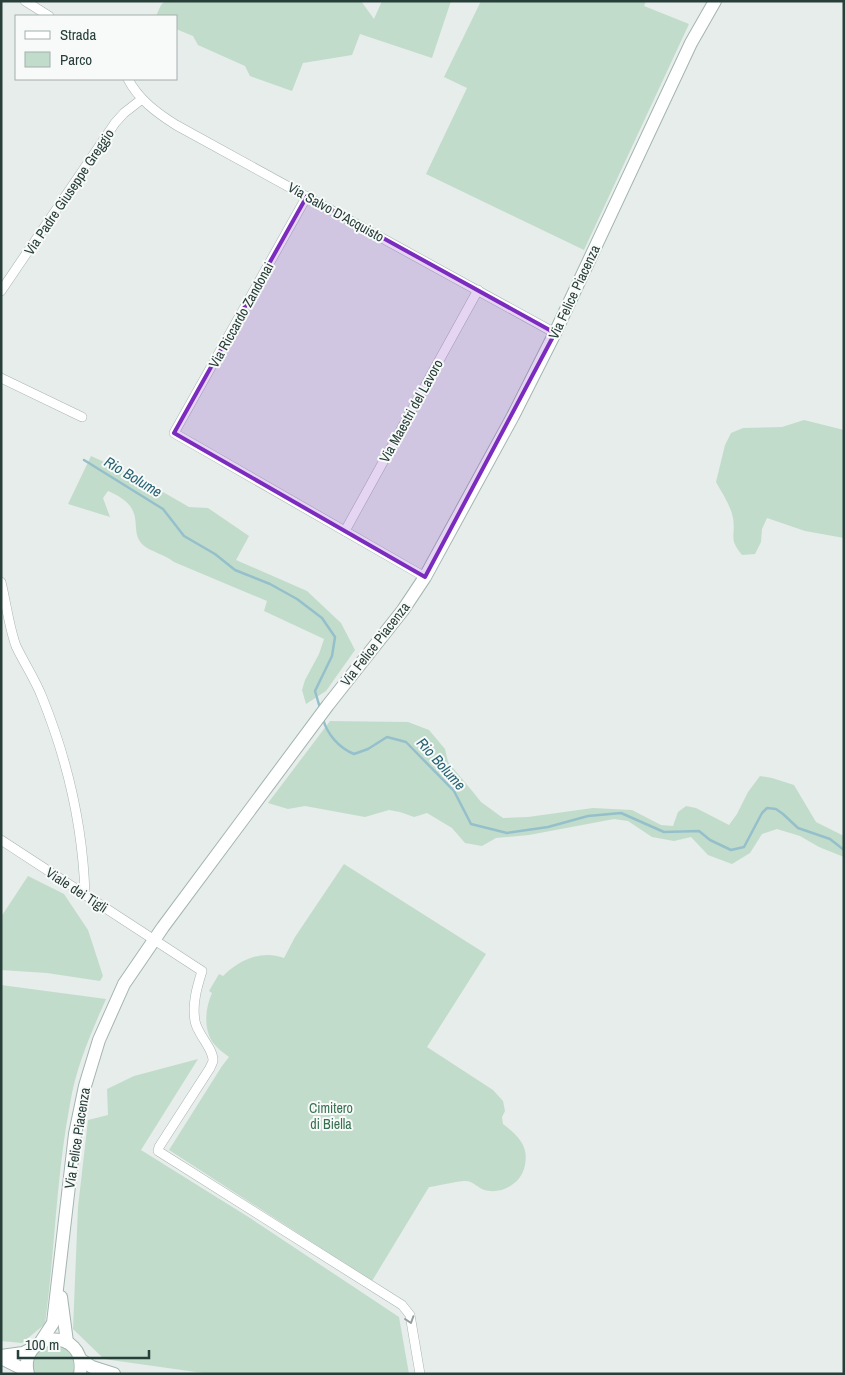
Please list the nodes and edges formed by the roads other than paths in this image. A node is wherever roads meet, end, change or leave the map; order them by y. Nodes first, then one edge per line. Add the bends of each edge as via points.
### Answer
1 (25, 1) edge
2 (715, 1) edge
3 (47, 15) edge
4 (129, 80) edge
5 (142, 99) junction
6 (307, 196) junction
7 (478, 290) junction
8 (1, 291) edge
9 (555, 333) junction
10 (1, 378) edge
11 (82, 417) dead end
12 (345, 531) junction
13 (425, 577) junction
14 (1, 582) edge
15 (1, 840) edge
16 (85, 895) junction
17 (154, 939) junction
18 (59, 1280) junction
19 (67, 1342) junction
20 (37, 1345) junction
21 (1, 1357) edge
22 (80, 1359) junction
23 (27, 1372) edge
24 (80, 1374) edge
25 (114, 1374) edge
26 (420, 1374) edge

1 - 3 street
2 - 9 street, Via Felice Piacenza via 691,44
4 - 5 street, Via Salvo D'Acquisto
5 - 6 street, Via Salvo D'Acquisto via 176,125
5 - 8 street, Via Padre Giuseppe Greggio via 115,124
6 - 7 street, Via Salvo D'Acquisto
6 - 12 street, Via Riccardo Zandonai via 174,433
7 - 9 street, Via Salvo D'Acquisto
7 - 12 street, Via Maestri del Lavoro
9 - 13 street, Via Felice Piacenza
10 - 11 street
12 - 13 street
13 - 17 street, Via Felice Piacenza
14 - 16 street via 16,644 42,696 63,759 75,813
15 - 16 street, Viale dei Tigli
16 - 17 street, Viale dei Tigli
17 - 18 street, Via Felice Piacenza via 124,984 99,1040 85,1086 75,1134
17 -> 26 street, Viale dei Tigli via 202,971 196,989 195,1022 213,1060 158,1151 402,1305 410,1315
18 - 19 street, Via Felice Piacenza
18 - 20 street, Via Felice Piacenza via 53,1323
19 - 20 street via 54,1339
19 - 22 street
20 - 21 street via 22,1353
20 - 23 street, Via Felice Piacenza via 29,1355
21 - 23 street
22 - 24 street
22 - 25 street

